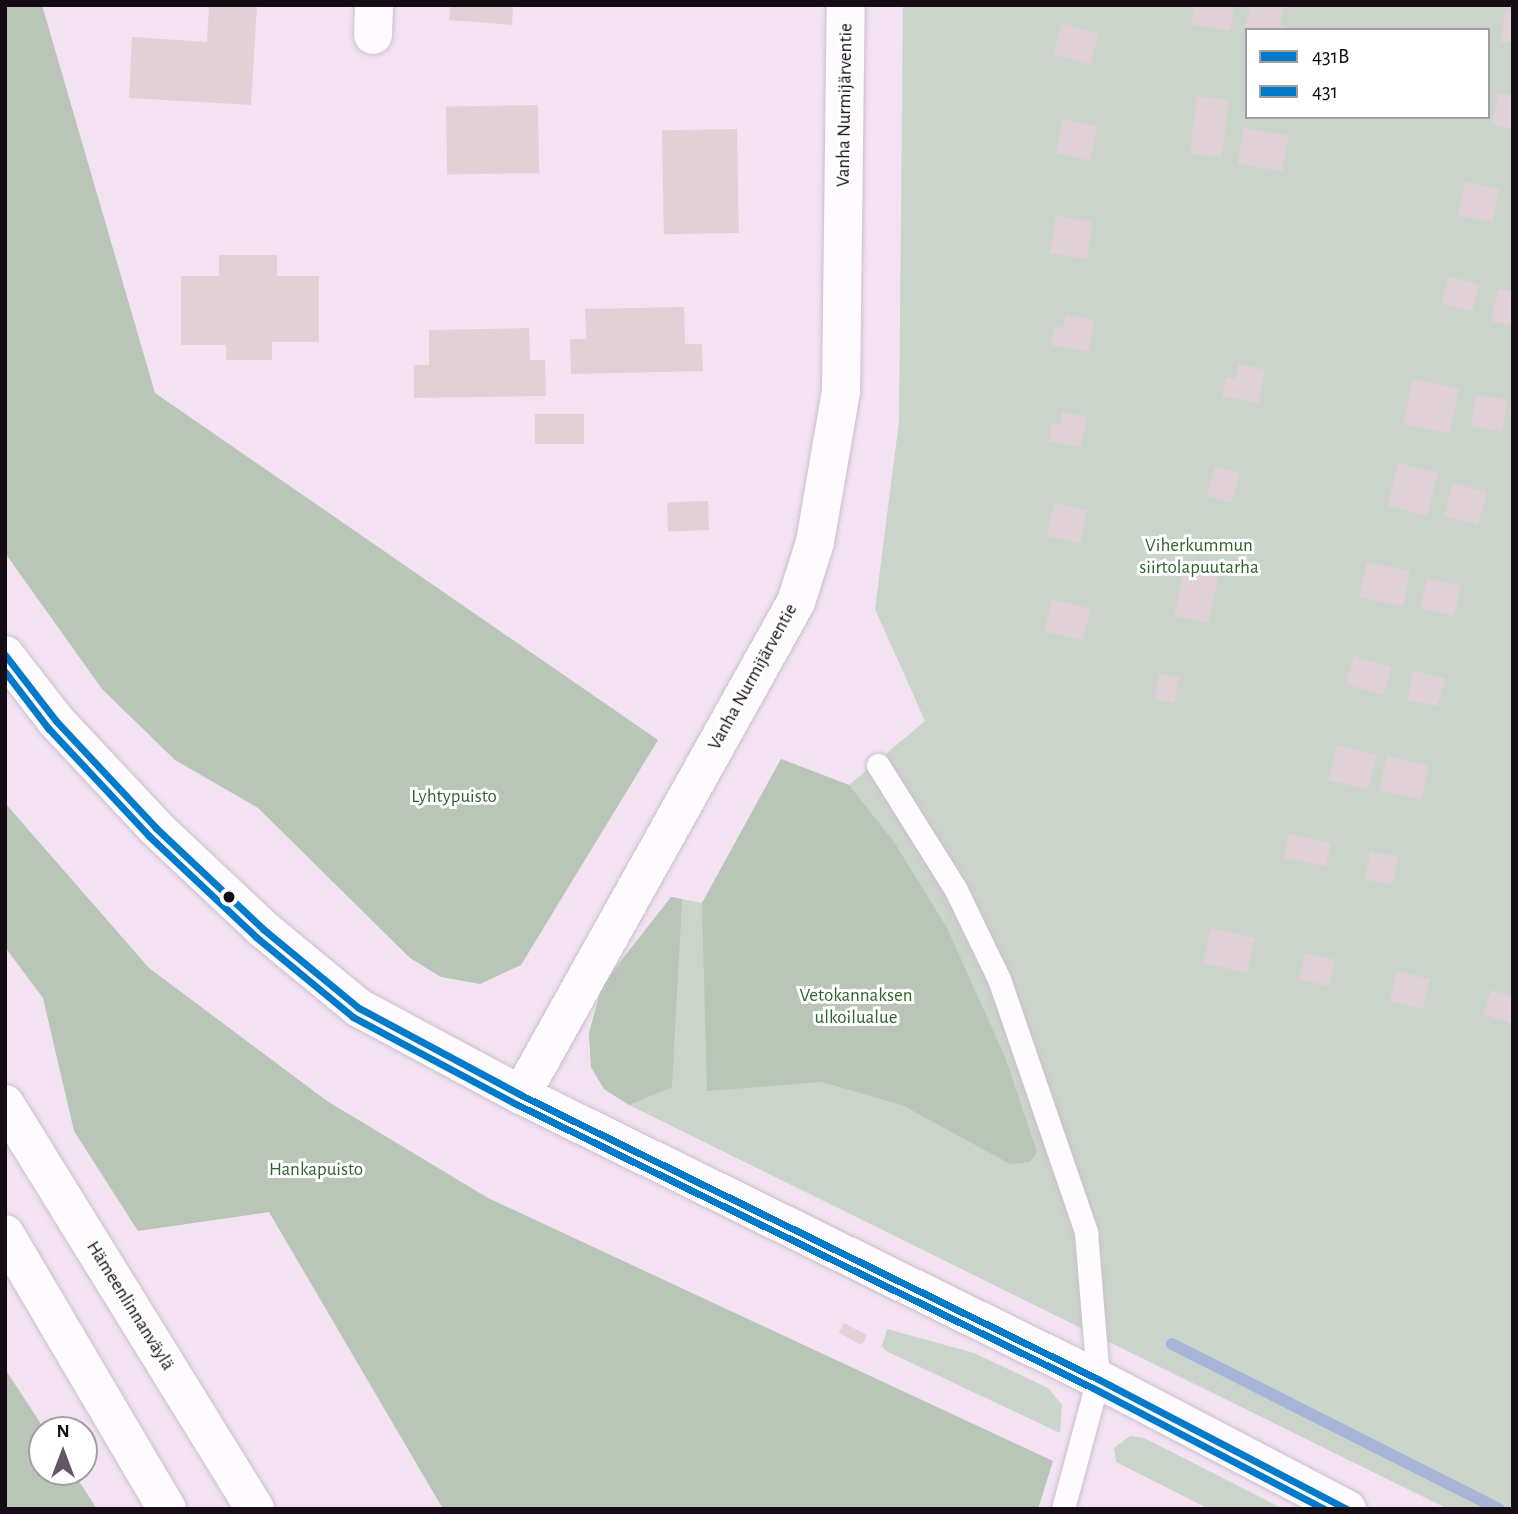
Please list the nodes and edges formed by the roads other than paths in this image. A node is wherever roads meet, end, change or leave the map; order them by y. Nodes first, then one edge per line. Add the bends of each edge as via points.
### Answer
1 (846, 5) edge
2 (5, 655) edge
3 (878, 765) dead end
4 (521, 1095) junction
5 (5, 1104) edge
6 (5, 1234) edge
7 (1098, 1380) junction
8 (167, 1509) edge
9 (255, 1509) edge
10 (1063, 1509) edge
11 (1347, 1509) edge

1 - 4 main road, Vanha Nurmijärventie via 841,392 815,542 796,601
2 - 4 main road via 56,721 147,818 263,929 359,1008
3 - 7 lane via 956,890 999,979 1031,1063 1086,1232
4 - 7 main road
5 - 9 main road, Hämeenlinnanväylä
6 - 8 main road
7 - 10 lane
7 - 11 main road

